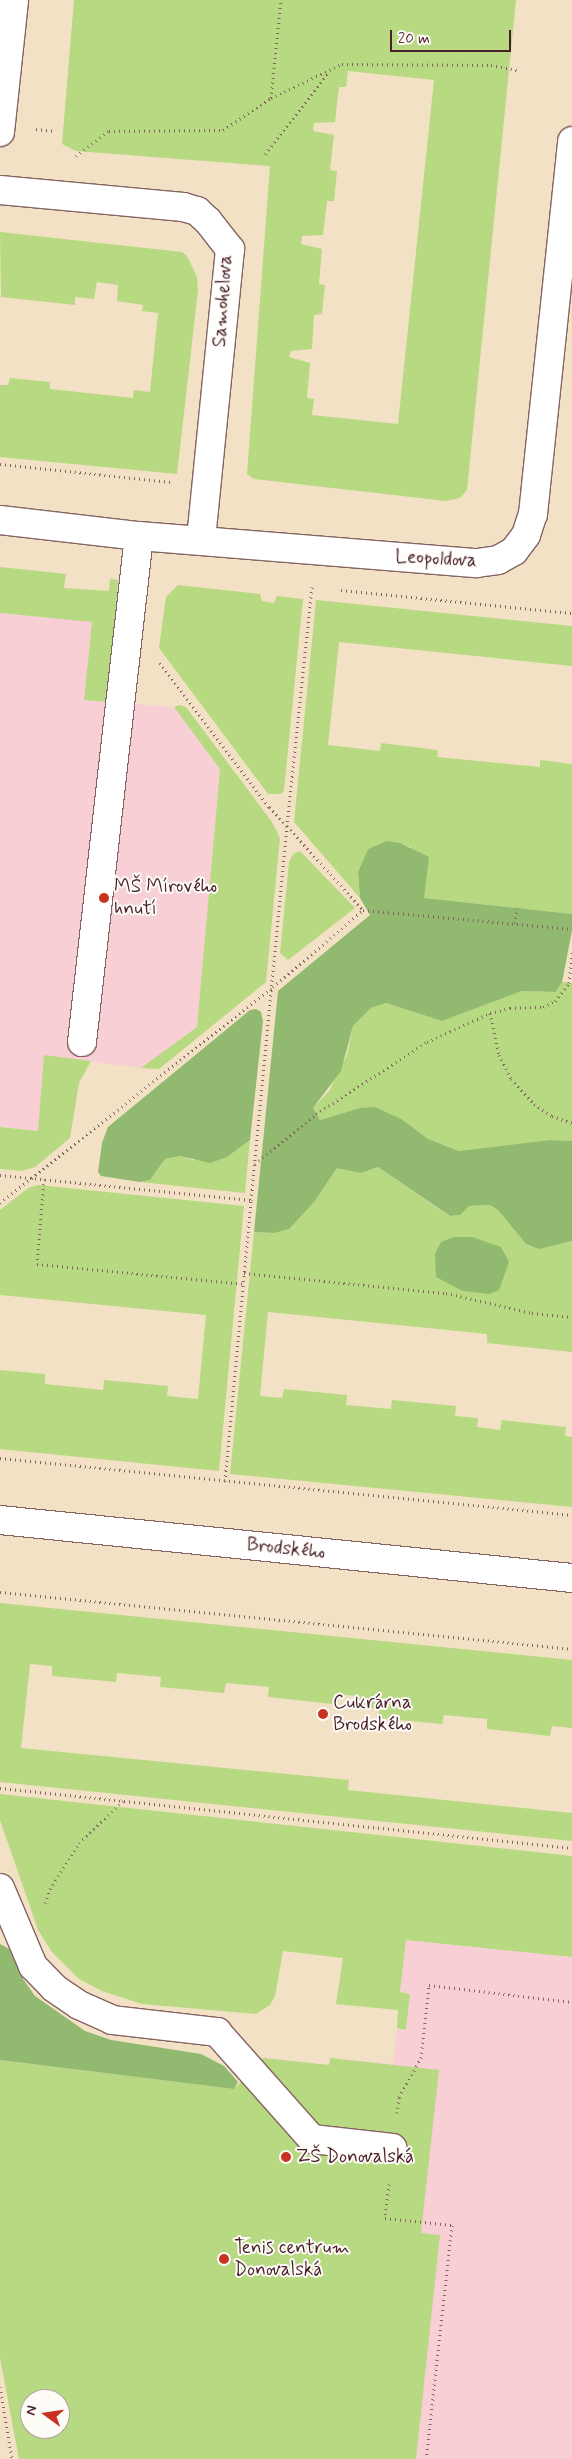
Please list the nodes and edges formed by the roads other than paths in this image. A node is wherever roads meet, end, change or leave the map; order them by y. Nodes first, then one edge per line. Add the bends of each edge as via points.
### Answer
1 (14, 0) edge
2 (0, 132) edge
3 (572, 140) edge
4 (0, 190) edge
5 (0, 520) edge
6 (139, 536) junction
7 (201, 541) junction
8 (82, 1042) dead end
9 (0, 1520) edge
10 (572, 1578) edge
11 (0, 1888) edge
12 (393, 2148) road end

1 - 2 street
3 - 7 street, Leopoldova via 533,514 526,535 514,552 498,560 477,563
4 - 7 street, Samohelova via 183,207 197,211 208,220 230,249
5 - 6 street, Leopoldova
6 - 7 street, Leopoldova
6 - 8 street
9 - 10 street, Brodského
11 - 12 street via 33,1966 54,1988 79,2005 112,2020 217,2032 312,2139

